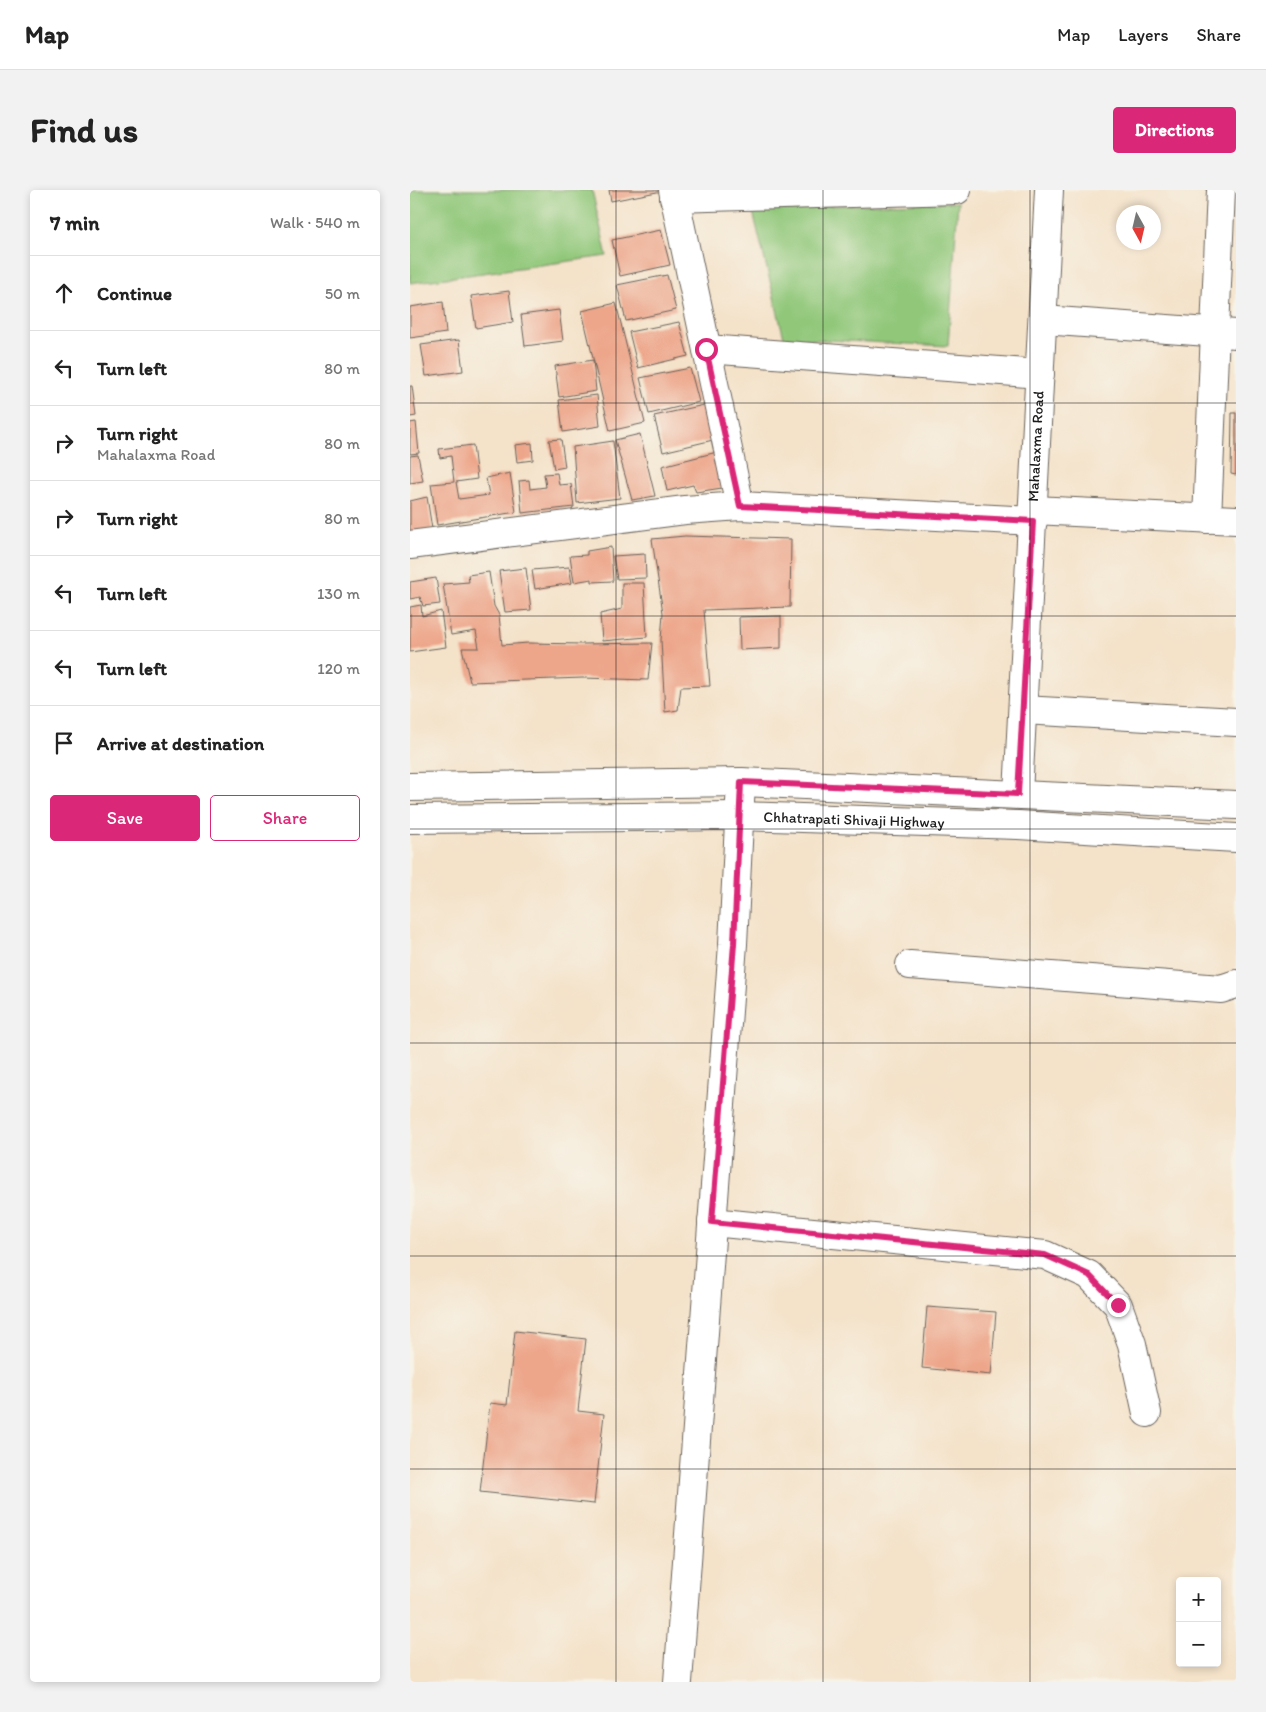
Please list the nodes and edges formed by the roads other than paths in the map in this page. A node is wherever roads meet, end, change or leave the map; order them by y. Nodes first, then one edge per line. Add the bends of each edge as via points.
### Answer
1 (957, 190) edge
2 (1049, 190) edge
3 (1221, 190) edge
4 (673, 194) edge
5 (1043, 320) junction
6 (1225, 334) edge
7 (706, 349) junction
8 (1040, 374) junction
9 (740, 506) junction
10 (1033, 516) junction
11 (1207, 519) junction
12 (1236, 520) edge
13 (410, 544) edge
14 (1023, 710) junction
15 (1236, 722) edge
16 (741, 782) junction
17 (410, 787) edge
18 (1018, 794) junction
19 (1236, 805) edge
20 (738, 816) junction
21 (410, 819) edge
22 (1236, 838) edge
23 (910, 965) dead end
24 (1236, 984) edge
25 (712, 1222) junction
26 (1147, 1413) dead end
27 (678, 1682) edge

1 - 4 street
2 - 5 street, Mahalaxma Road
3 - 6 street
4 - 7 street
5 - 6 street
5 - 8 street, Mahalaxma Road
6 - 11 street
7 - 8 street
7 - 9 street
8 - 10 street, Mahalaxma Road
9 - 10 street
9 - 13 street
10 - 11 street
10 - 14 street, Mahalaxma Road
11 - 12 street
14 - 15 street
14 - 18 street, Mahalaxma Road
16 - 17 street
16 - 18 street
16 - 20 street
18 - 19 street
20 - 21 street, Chhatrapati Shivaji Highway
20 - 22 street, Chhatrapati Shivaji Highway via 1018,825
20 - 25 street via 734,944
23 - 24 street via 1221,989
25 - 26 street via 1045,1255 1089,1275 1118,1305 1132,1344
25 - 27 street

